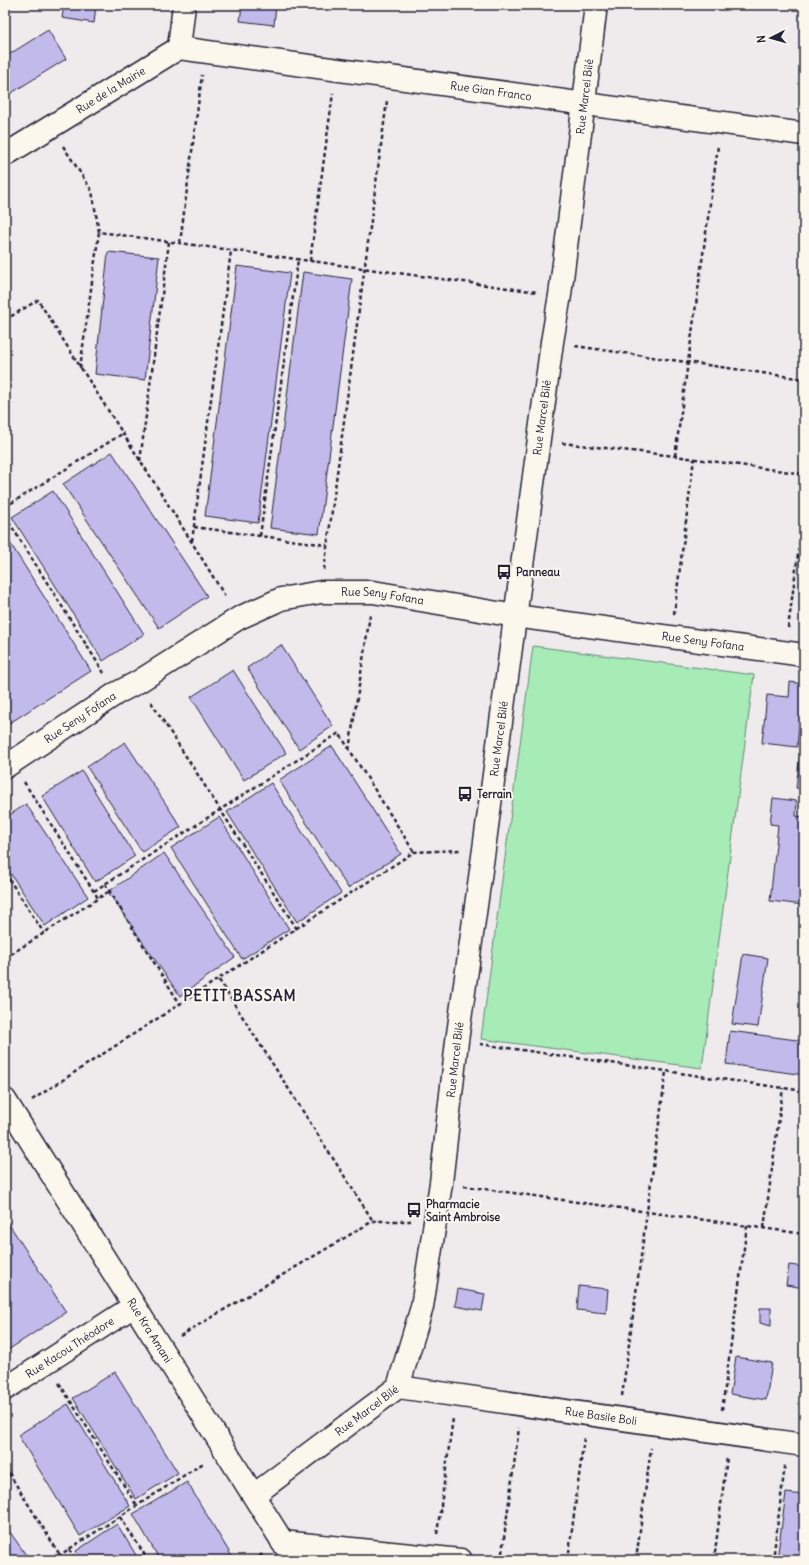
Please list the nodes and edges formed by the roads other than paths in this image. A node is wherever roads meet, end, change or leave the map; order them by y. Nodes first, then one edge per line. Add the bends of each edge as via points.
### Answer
1 (184, 5) edge
2 (596, 5) edge
3 (178, 48) junction
4 (584, 103) junction
5 (804, 134) edge
6 (6, 151) edge
7 (516, 616) junction
8 (794, 654) edge
9 (8, 765) edge
10 (9, 1106) edge
11 (134, 1306) junction
12 (398, 1387) junction
13 (5, 1389) edge
14 (796, 1444) edge
15 (254, 1495) junction
16 (282, 1542) junction
17 (294, 1560) edge
18 (461, 1560) edge

1 - 3 street
2 - 4 street, Rue Marcel Bilé
3 - 4 street, Rue Gian Franco
3 - 6 street, Rue de la Mairie via 50,127
4 - 5 street, Rue Gian Franco
4 - 7 street, Rue Marcel Bilé
7 - 8 street, Rue Seny Fofana
7 - 9 street, Rue Seny Fofana via 373,592 321,592 281,599 239,618
7 - 12 street, Rue Marcel Bilé via 457,1041 441,1183 422,1307
10 - 11 street, Rue Kra Amani
11 - 13 street, Rue Kacou Théodore
11 - 15 street, Rue Kra Amani
12 - 14 street, Rue Basile Boli
12 - 15 street, Rue Marcel Bilé
15 - 16 street, Rue Kra Amani
16 - 17 street, Rue Kra Amani
16 - 18 street

